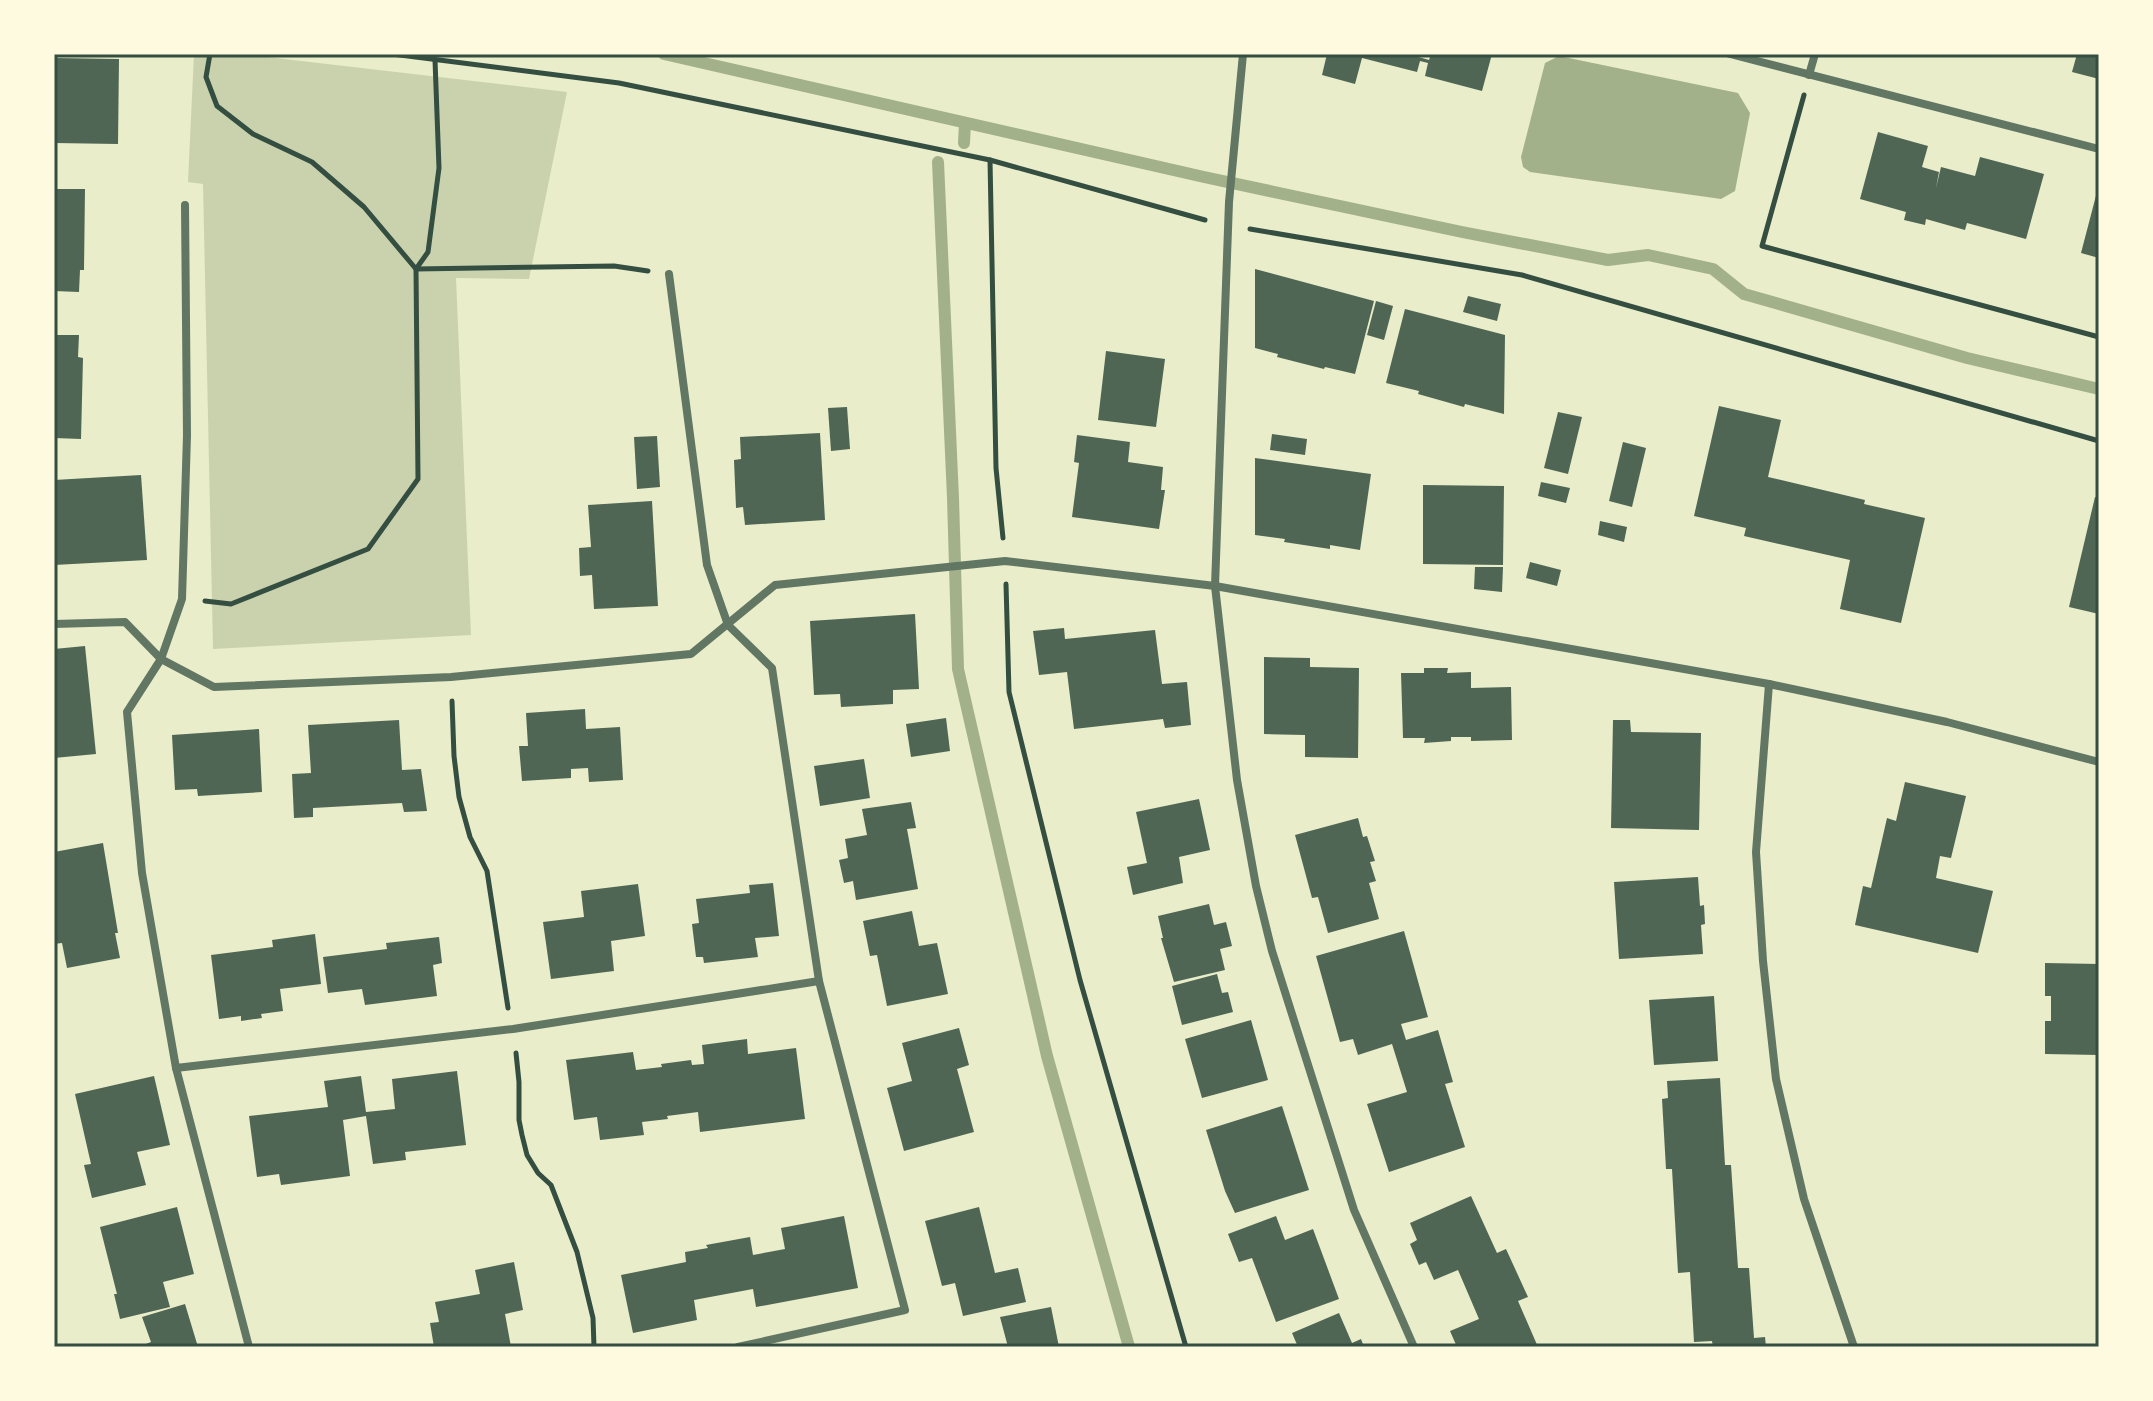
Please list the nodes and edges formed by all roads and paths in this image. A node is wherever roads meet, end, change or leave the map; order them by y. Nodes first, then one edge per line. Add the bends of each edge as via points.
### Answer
1 (210, 54) edge
2 (1243, 54) edge
3 (1730, 54) edge
4 (1815, 54) edge
5 (435, 60) dead end
6 (1809, 75) junction
7 (2099, 149) edge
8 (990, 160) dead end
9 (185, 205) dead end
10 (416, 269) junction
11 (669, 274) joint
12 (2099, 337) edge
13 (1005, 561) junction
14 (1215, 586) junction
15 (182, 599) junction
16 (54, 624) edge
17 (728, 625) junction
18 (161, 659) junction
19 (1769, 684) junction
20 (2099, 762) edge
21 (819, 981) junction
22 (176, 1068) junction
23 (249, 1347) edge
24 (738, 1347) edge
25 (1186, 1347) edge
26 (1414, 1347) edge
27 (1854, 1347) edge

1 - 10 path via 206,77 217,106 253,134 312,162 364,207
2 - 14 street via 1229,202
3 - 6 street
4 - 6 street
5 - 10 path via 439,168 428,252
6 - 7 street
6 - 12 path via 1762,246
8 - 13 path via 996,468
9 - 15 street
10 - 11 path via 614,266
10 - 15 path via 418,479 368,549 231,604
11 - 17 street via 707,565
13 - 14 street
13 - 17 street via 775,585
13 - 25 path via 1009,692 1080,980
14 - 19 street
14 - 26 street via 1237,780 1272,951 1354,1210
15 - 18 street
16 - 18 street via 125,622
17 - 18 street via 691,654 451,677 214,687
17 - 21 street via 772,668
18 - 22 street via 127,712 142,873
19 - 20 street
19 - 27 street via 1756,852 1776,1079 1804,1199
21 - 22 street via 513,1029
21 - 24 street via 905,1310
22 - 23 street

